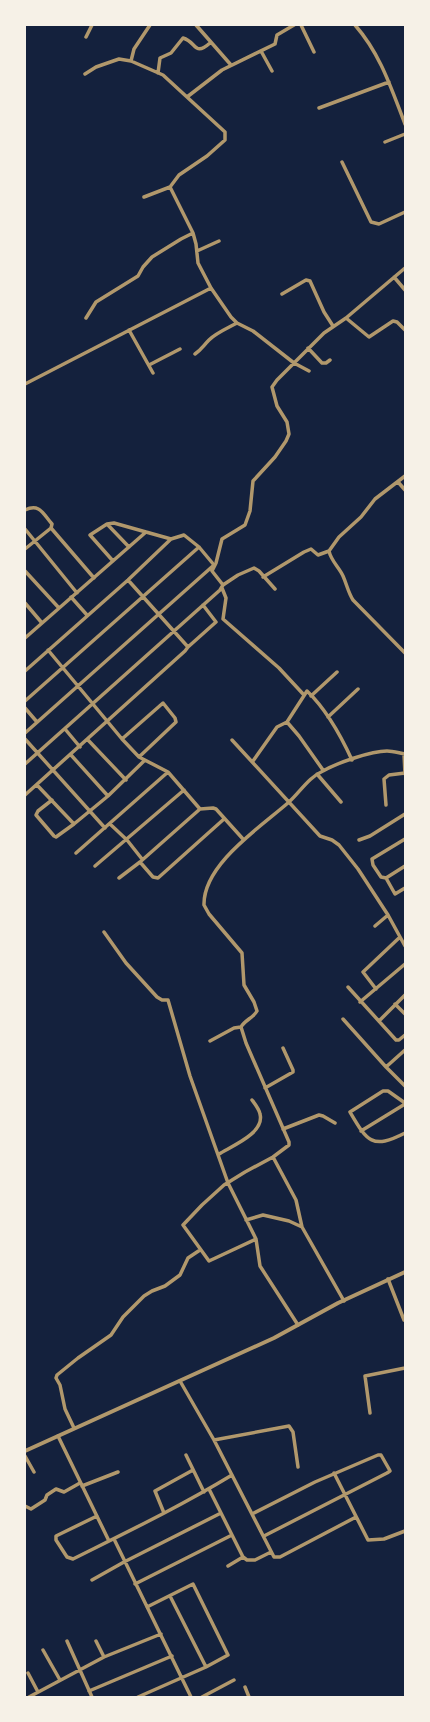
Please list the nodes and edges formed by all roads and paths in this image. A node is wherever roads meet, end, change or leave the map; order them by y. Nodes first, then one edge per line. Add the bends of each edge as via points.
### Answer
1 (92, 25) edge
2 (150, 25) edge
3 (294, 25) edge
4 (301, 25) edge
5 (355, 25) edge
6 (198, 26) edge
7 (86, 37) dead end
8 (210, 43) junction
9 (261, 51) junction
10 (314, 52) dead end
11 (131, 61) junction
12 (231, 65) junction
13 (272, 71) dead end
14 (158, 73) junction
15 (85, 74) dead end
16 (389, 82) junction
17 (187, 97) junction
18 (319, 108) dead end
19 (405, 124) edge
20 (405, 134) edge
21 (385, 142) dead end
22 (342, 162) dead end
23 (170, 188) junction
24 (144, 197) dead end
25 (405, 212) edge
26 (193, 233) junction
27 (219, 241) dead end
28 (197, 251) junction
29 (405, 268) edge
30 (394, 277) junction
31 (211, 288) junction
32 (405, 290) edge
33 (282, 294) dead end
34 (86, 318) dead end
35 (346, 318) junction
36 (237, 323) junction
37 (333, 326) junction
38 (129, 330) junction
39 (405, 330) edge
40 (308, 348) junction
41 (180, 349) dead end
42 (195, 354) dead end
43 (330, 360) dead end
44 (294, 363) junction
45 (149, 365) junction
46 (153, 372) dead end
47 (309, 372) dead end
48 (25, 384) edge
49 (405, 476) edge
50 (398, 482) junction
51 (405, 490) edge
52 (25, 510) edge
53 (107, 524) junction
54 (51, 528) junction
55 (25, 529) edge
56 (146, 532) junction
57 (171, 539) junction
58 (35, 541) junction
59 (129, 547) junction
60 (199, 547) junction
61 (25, 549) edge
62 (329, 551) junction
63 (113, 561) junction
64 (215, 565) junction
65 (25, 571) edge
66 (263, 577) junction
67 (94, 578) junction
68 (128, 580) junction
69 (223, 586) junction
70 (275, 589) dead end
71 (77, 593) junction
72 (71, 597) junction
73 (143, 597) junction
74 (25, 603) edge
75 (203, 605) junction
76 (59, 608) junction
77 (87, 615) junction
78 (159, 615) junction
79 (42, 623) junction
80 (173, 631) junction
81 (25, 638) edge
82 (188, 647) junction
83 (48, 650) junction
84 (405, 653) edge
85 (63, 666) junction
86 (25, 671) edge
87 (337, 672) dead end
88 (78, 685) junction
89 (358, 689) dead end
90 (304, 695) junction
91 (311, 696) junction
92 (25, 701) edge
93 (94, 703) junction
94 (25, 708) edge
95 (328, 717) junction
96 (108, 720) junction
97 (37, 722) junction
98 (287, 722) junction
99 (65, 729) junction
100 (25, 733) edge
101 (25, 739) edge
102 (122, 739) junction
103 (88, 740) junction
104 (232, 740) dead end
105 (80, 747) junction
106 (38, 753) junction
107 (405, 754) edge
108 (71, 755) junction
109 (139, 757) junction
110 (145, 760) junction
111 (352, 760) junction
112 (253, 761) junction
113 (25, 764) edge
114 (53, 770) junction
115 (323, 770) junction
116 (168, 772) junction
117 (405, 773) edge
118 (317, 774) junction
119 (126, 780) junction
120 (37, 785) junction
121 (184, 790) junction
122 (25, 795) edge
123 (108, 796) junction
124 (52, 800) junction
125 (289, 802) junction
126 (341, 802) dead end
127 (386, 805) dead end
128 (200, 809) junction
129 (90, 810) junction
130 (405, 814) edge
131 (224, 819) junction
132 (74, 824) junction
133 (110, 824) junction
134 (105, 828) junction
135 (405, 839) edge
136 (127, 840) junction
137 (243, 840) junction
138 (359, 840) dead end
139 (76, 853) dead end
140 (141, 860) junction
141 (95, 866) dead end
142 (405, 866) edge
143 (119, 878) dead end
144 (386, 878) junction
145 (405, 888) edge
146 (388, 915) junction
147 (375, 926) dead end
148 (104, 932) dead end
149 (400, 937) junction
150 (405, 946) edge
151 (405, 964) edge
152 (348, 987) dead end
153 (376, 989) junction
154 (405, 995) edge
155 (360, 1002) junction
156 (395, 1004) junction
157 (405, 1014) edge
158 (343, 1019) dead end
159 (378, 1021) junction
160 (241, 1027) junction
161 (405, 1035) edge
162 (210, 1041) dead end
163 (283, 1048) dead end
164 (405, 1050) edge
165 (386, 1067) junction
166 (405, 1086) edge
167 (265, 1088) junction
168 (252, 1100) dead end
169 (405, 1103) edge
170 (335, 1123) dead end
171 (283, 1129) junction
172 (361, 1131) junction
173 (405, 1133) edge
174 (219, 1154) junction
175 (273, 1157) junction
176 (228, 1183) junction
177 (246, 1220) junction
178 (302, 1227) junction
179 (256, 1239) junction
180 (200, 1250) junction
181 (405, 1272) edge
182 (388, 1279) junction
183 (344, 1300) junction
184 (404, 1320) edge
185 (298, 1326) junction
186 (405, 1368) edge
187 (180, 1381) junction
188 (370, 1413) dead end
189 (74, 1428) junction
190 (58, 1436) junction
191 (214, 1440) junction
192 (25, 1451) edge
193 (25, 1456) edge
194 (186, 1456) dead end
195 (298, 1467) dead end
196 (193, 1470) junction
197 (34, 1472) dead end
198 (118, 1472) dead end
199 (334, 1473) junction
200 (232, 1475) junction
201 (81, 1484) junction
202 (209, 1489) junction
203 (204, 1492) junction
204 (344, 1494) junction
205 (25, 1506) edge
206 (164, 1513) junction
207 (221, 1513) junction
208 (252, 1514) junction
209 (98, 1516) junction
210 (356, 1517) junction
211 (405, 1531) edge
212 (232, 1535) junction
213 (264, 1536) junction
214 (114, 1539) junction
215 (109, 1541) junction
216 (271, 1552) junction
217 (243, 1558) junction
218 (124, 1562) junction
219 (228, 1566) dead end
220 (92, 1580) dead end
221 (135, 1584) junction
222 (170, 1596) junction
223 (147, 1607) junction
224 (161, 1634) junction
225 (67, 1641) dead end
226 (96, 1641) dead end
227 (43, 1650) dead end
228 (172, 1656) junction
229 (104, 1657) junction
230 (206, 1667) junction
231 (80, 1669) junction
232 (28, 1673) dead end
233 (182, 1678) junction
234 (60, 1680) junction
235 (234, 1680) dead end
236 (245, 1687) dead end
237 (89, 1691) junction
238 (38, 1692) junction
239 (29, 1697) edge
240 (92, 1697) edge
241 (138, 1697) edge
242 (191, 1697) edge
243 (202, 1697) edge
244 (249, 1697) edge

1 - 7 street
2 - 11 street via 134,49
3 - 9 street via 276,36 275,44
4 - 10 street
5 - 16 street via 377,55
6 - 8 street
8 - 12 street
8 - 14 street via 199,49 183,38 171,53 160,58
9 - 12 street
9 - 13 street
11 - 14 street
11 - 15 street via 119,59
12 - 17 street
14 - 17 street
16 - 18 street
16 - 19 street
17 - 23 street via 225,132 226,137 207,156 179,175
20 - 21 street
22 - 25 street via 371,222 379,224
23 - 24 street
23 - 26 street
26 - 28 street
26 - 34 street via 152,257 138,276 96,302
27 - 28 street
28 - 31 street via 198,263
29 - 30 street
30 - 32 street
30 - 35 street
31 - 36 street
31 - 38 street
33 - 37 street via 310,280
35 - 37 street
35 - 39 street via 369,337 393,321
36 - 42 street via 214,336
36 - 44 street via 253,331
37 - 40 street
38 - 45 street
38 - 48 street
40 - 43 street via 322,363
40 - 44 street
41 - 45 street
44 - 47 street
44 - 64 street via 272,387 277,406 287,422 289,434 276,457 253,482 250,511 245,524 222,539
45 - 46 street
49 - 50 street
50 - 51 street
50 - 62 street via 376,499
52 - 54 street via 38,508 52,524
53 - 56 street via 114,523
53 - 59 street
53 - 63 street via 90,536
54 - 58 street
54 - 67 street
55 - 58 street
56 - 57 street
56 - 59 street
57 - 60 street via 184,535
57 - 68 street
58 - 61 street
58 - 71 street
59 - 63 street
60 - 64 street
60 - 73 street
62 - 66 street via 318,555 311,549
62 - 84 street via 353,600
63 - 67 street
64 - 69 street via 212,571
64 - 78 street
65 - 76 street
66 - 69 street via 254,568
66 - 70 street
67 - 71 street
68 - 73 street
68 - 77 street
69 - 75 street
69 - 90 street via 226,598 223,619 279,668
71 - 72 street
72 - 76 street
72 - 77 street
73 - 78 street
73 - 85 street
74 - 79 street
75 - 80 street
75 - 82 street via 216,622
76 - 79 street
77 - 83 street
78 - 80 street
78 - 88 street
79 - 81 street
80 - 82 street
80 - 93 street
82 - 96 street
83 - 85 street
83 - 86 street
85 - 88 street
85 - 92 street
87 - 91 street
88 - 93 street
88 - 97 street
89 - 95 street
90 - 91 street via 307,691
90 - 98 street
91 - 95 street
93 - 96 street
93 - 99 street
94 - 97 street
95 - 111 street
96 - 102 street
96 - 103 street
97 - 100 street
98 - 112 street via 277,727
98 - 115 street
99 - 105 street
99 - 106 street
101 - 106 street
102 - 109 street
102 - 109 street via 162,703 165,705 176,722
103 - 105 street
103 - 119 street
104 - 112 street
105 - 108 street
106 - 113 street
106 - 114 street
107 - 111 street via 386,751
107 - 117 street
108 - 114 street
108 - 123 street
109 - 110 street
110 - 116 street
110 - 119 street
111 - 115 street
112 - 125 street
114 - 120 street
114 - 129 street
115 - 118 street
116 - 121 street
116 - 133 street
117 - 127 street via 389,775 384,779
118 - 125 street
118 - 126 street
119 - 123 street
120 - 122 street
120 - 124 street
121 - 128 street
121 - 136 street
123 - 129 street
124 - 132 street
124 - 132 street via 36,815 54,836
125 - 137 street
125 - 146 street via 320,836 339,845
128 - 131 street via 213,808
128 - 140 street
129 - 132 street
129 - 134 street
130 - 138 street
131 - 137 street
131 - 140 street via 158,878 153,877
133 - 134 street
133 - 136 street
134 - 139 street
135 - 144 street via 372,859 373,866 381,877
136 - 140 street
136 - 141 street
137 - 160 street via 216,870 208,884 204,903 209,914 242,953 244,984 256,1011
140 - 143 street
142 - 144 street
144 - 145 street via 395,894
146 - 147 street
146 - 149 street
148 - 174 street via 126,963 157,997 168,1000 192,1083
149 - 150 street
149 - 153 street via 363,972
151 - 153 street
152 - 155 street
153 - 155 street
154 - 156 street
155 - 159 street
156 - 157 street
156 - 159 street
158 - 165 street
159 - 161 street via 396,1040
160 - 162 street
160 - 167 street
163 - 167 street via 293,1072
164 - 165 street
165 - 166 street
167 - 171 street
168 - 174 street via 260,1114 260,1123 254,1133
169 - 172 street
169 - 172 street via 385,1090 370,1099 350,1112
170 - 171 street via 319,1115
171 - 175 street via 289,1145
172 - 173 street via 377,1142 387,1142
174 - 176 street
175 - 176 street
175 - 178 street via 296,1200
176 - 177 street
176 - 180 street via 183,1225
177 - 178 street via 263,1215
177 - 179 street
178 - 183 street
179 - 180 street via 211,1260
179 - 185 street via 261,1268
180 - 189 street via 188,1258 180,1275 165,1286 152,1291 123,1317 111,1335 57,1375 65,1409
181 - 182 street
182 - 183 street
182 - 184 street
183 - 185 street
185 - 187 street
186 - 188 street via 365,1376
187 - 189 street
187 - 191 street
189 - 190 street
190 - 192 street
190 - 201 street
191 - 195 street via 289,1426 293,1432
191 - 200 street
193 - 197 street
194 - 196 street
196 - 203 street
196 - 206 street via 155,1491
198 - 201 street
199 - 204 street
199 - 204 street via 379,1455 390,1469 389,1472
199 - 208 street
200 - 202 street
200 - 208 street
201 - 205 street via 64,1492 56,1490 31,1509
201 - 209 street
202 - 203 street
202 - 207 street
203 - 206 street
204 - 210 street
204 - 213 street
206 - 214 street
207 - 212 street
207 - 218 street
208 - 213 street
209 - 215 street
209 - 215 street via 56,1536 56,1540 66,1557 72,1559
210 - 211 street via 368,1540 384,1539
210 - 216 street via 280,1557 275,1558
212 - 217 street
212 - 221 street
213 - 216 street
214 - 215 street
214 - 218 street
216 - 217 street via 255,1560
217 - 219 street
218 - 220 street
218 - 221 street
221 - 223 street
222 - 223 street
222 - 230 street
222 - 230 street via 193,1584 228,1655
223 - 224 street
224 - 228 street
224 - 229 street
225 - 231 street
226 - 229 street
227 - 234 street
228 - 233 street
228 - 237 street
229 - 231 street
230 - 233 street
231 - 234 street
231 - 237 street
232 - 238 street
233 - 241 street
233 - 242 street
234 - 238 street
235 - 243 street
236 - 244 street
237 - 240 street
238 - 239 street

